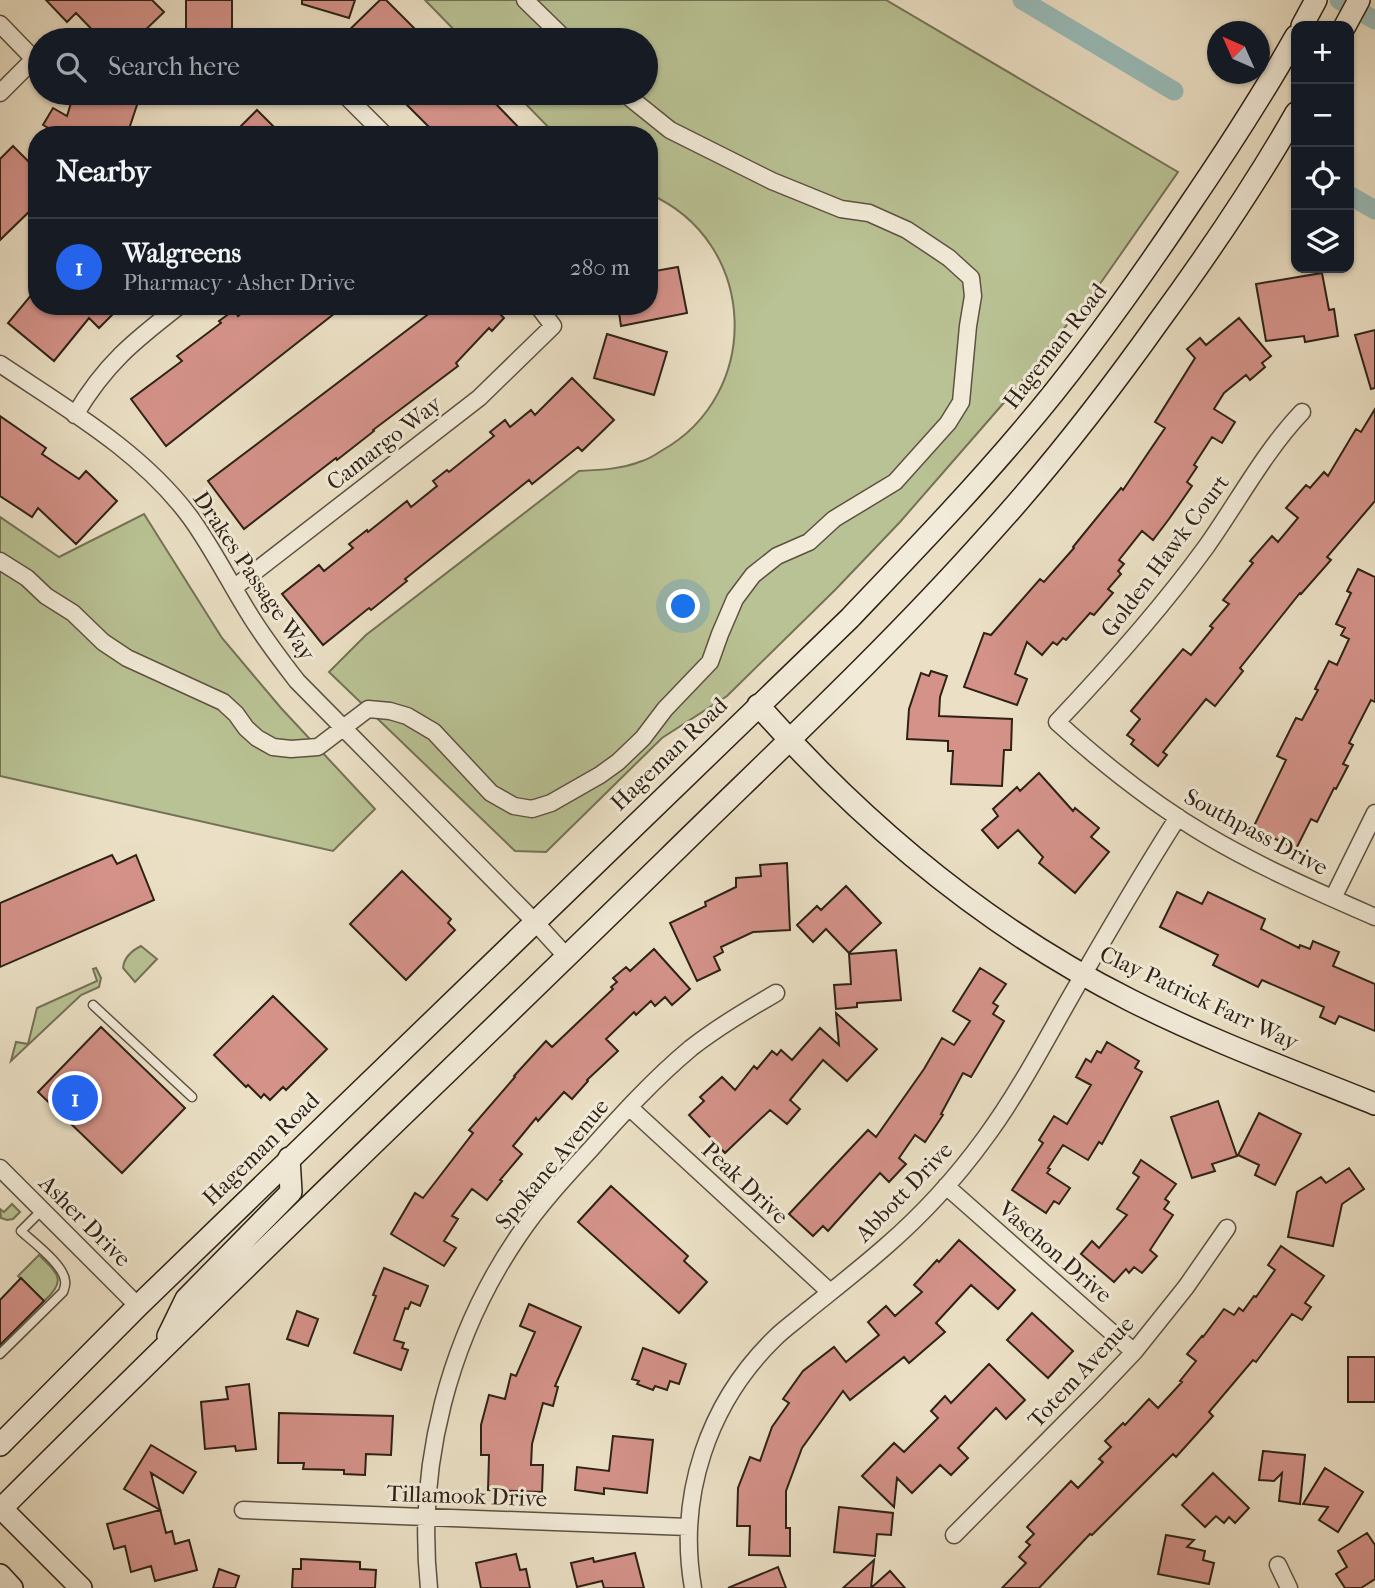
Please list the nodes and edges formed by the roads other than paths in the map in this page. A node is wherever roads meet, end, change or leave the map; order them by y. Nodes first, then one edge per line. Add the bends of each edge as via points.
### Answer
1 (524, 0) edge
2 (1316, 0) edge
3 (1359, 0) edge
4 (1305, 21) edge
5 (1348, 21) edge
6 (0, 24) edge
7 (553, 28) edge
8 (1291, 46) edge
9 (28, 53) edge
10 (28, 65) edge
11 (0, 93) edge
12 (354, 105) edge
13 (639, 105) edge
14 (1291, 121) edge
15 (374, 126) edge
16 (168, 315) edge
17 (545, 315) edge
18 (0, 364) edge
19 (1302, 412) dead end
20 (75, 415) junction
21 (0, 561) edge
22 (234, 587) junction
23 (758, 705) junction
24 (1057, 722) joint
25 (342, 727) junction
26 (789, 740) junction
27 (1375, 813) edge
28 (1178, 817) junction
29 (1333, 898) junction
30 (1375, 917) edge
31 (534, 921) junction
32 (567, 957) junction
33 (1083, 975) junction
34 (776, 993) dead end
35 (93, 1005) dead end
36 (192, 1097) dead end
37 (1375, 1104) edge
38 (628, 1107) junction
39 (289, 1158) junction
40 (0, 1168) edge
41 (946, 1186) junction
42 (42, 1210) junction
43 (1227, 1227) dead end
44 (830, 1292) junction
45 (138, 1306) junction
46 (161, 1350) junction
47 (1134, 1352) junction
48 (0, 1354) edge
49 (0, 1445) edge
50 (1, 1509) edge
51 (243, 1510) dead end
52 (426, 1517) junction
53 (688, 1527) junction
54 (954, 1535) dead end
55 (1278, 1565) dead end
56 (0, 1576) edge
57 (12, 1588) edge
58 (81, 1588) edge
59 (429, 1588) edge
60 (693, 1588) edge
61 (1289, 1588) edge

1 - 7 street
2 - 4 main road, Hageman Road
3 - 5 main road
6 - 9 street
8 - 23 main road, Hageman Road via 1117,310 1024,430 850,618
10 - 11 street
12 - 15 street
13 - 25 street via 670,130 772,181 907,230 971,278 961,402 895,482 753,575 735,599 710,662 643,738 600,775 551,803 532,809 514,806 491,793 434,732 407,716 368,709
14 - 26 main road via 1182,290 1056,456 889,642
16 - 20 street via 108,367
17 - 22 street, Camargo Way via 553,326 479,398
18 - 20 street, Drakes Passage Way
19 - 24 street, Golden Hawk Court via 1284,431 1183,579
20 - 22 street, Drakes Passage Way via 159,481 195,524
21 - 25 street via 73,612 127,659 223,702 257,738 273,747 318,747
22 - 25 street, Drakes Passage Way via 270,646
23 - 26 main road, Clay Patrick Farr Way
23 - 31 main road, Hageman Road
24 - 28 street, Southpass Drive
25 - 31 street, Drakes Passage Way
26 - 32 main road
26 - 33 main road, Clay Patrick Farr Way via 915,860 964,898
27 - 29 street
28 - 29 street, Southpass Drive via 1260,865
28 - 33 street, Abbott Drive
29 - 30 street, Southpass Drive
31 - 32 street, Drakes Passage Way
31 - 39 main road, Hageman Road
32 - 46 main road
33 - 37 main road, Clay Patrick Farr Way via 1186,1027
33 - 41 street, Abbott Drive via 1019,1088
34 - 38 street, Spokane Avenue via 692,1048
35 - 36 lane
38 - 44 street, Peak Drive
38 - 52 street, Spokane Avenue via 547,1197 494,1275 452,1370 431,1461
39 - 45 main road, Hageman Road
39 - 46 main road via 291,1192 186,1299
40 - 42 street, Asher Drive
41 - 44 street, Abbott Drive via 886,1246
41 - 47 street, Vaschon Drive
42 - 45 street, Asher Drive
42 - 48 lane via 21,1231 63,1272 66,1283 63,1292
43 - 47 street, Totem Avenue
44 - 53 street, Abbott Drive via 777,1336 731,1391 701,1457
45 - 49 main road, Hageman Road
46 - 50 main road
47 - 54 street, Totem Avenue
50 - 58 main road
51 - 52 street, Tillamook Drive
52 - 53 street, Tillamook Drive
52 - 59 street, Spokane Avenue
53 - 60 street, Abbott Drive
55 - 61 street
56 - 57 main road

